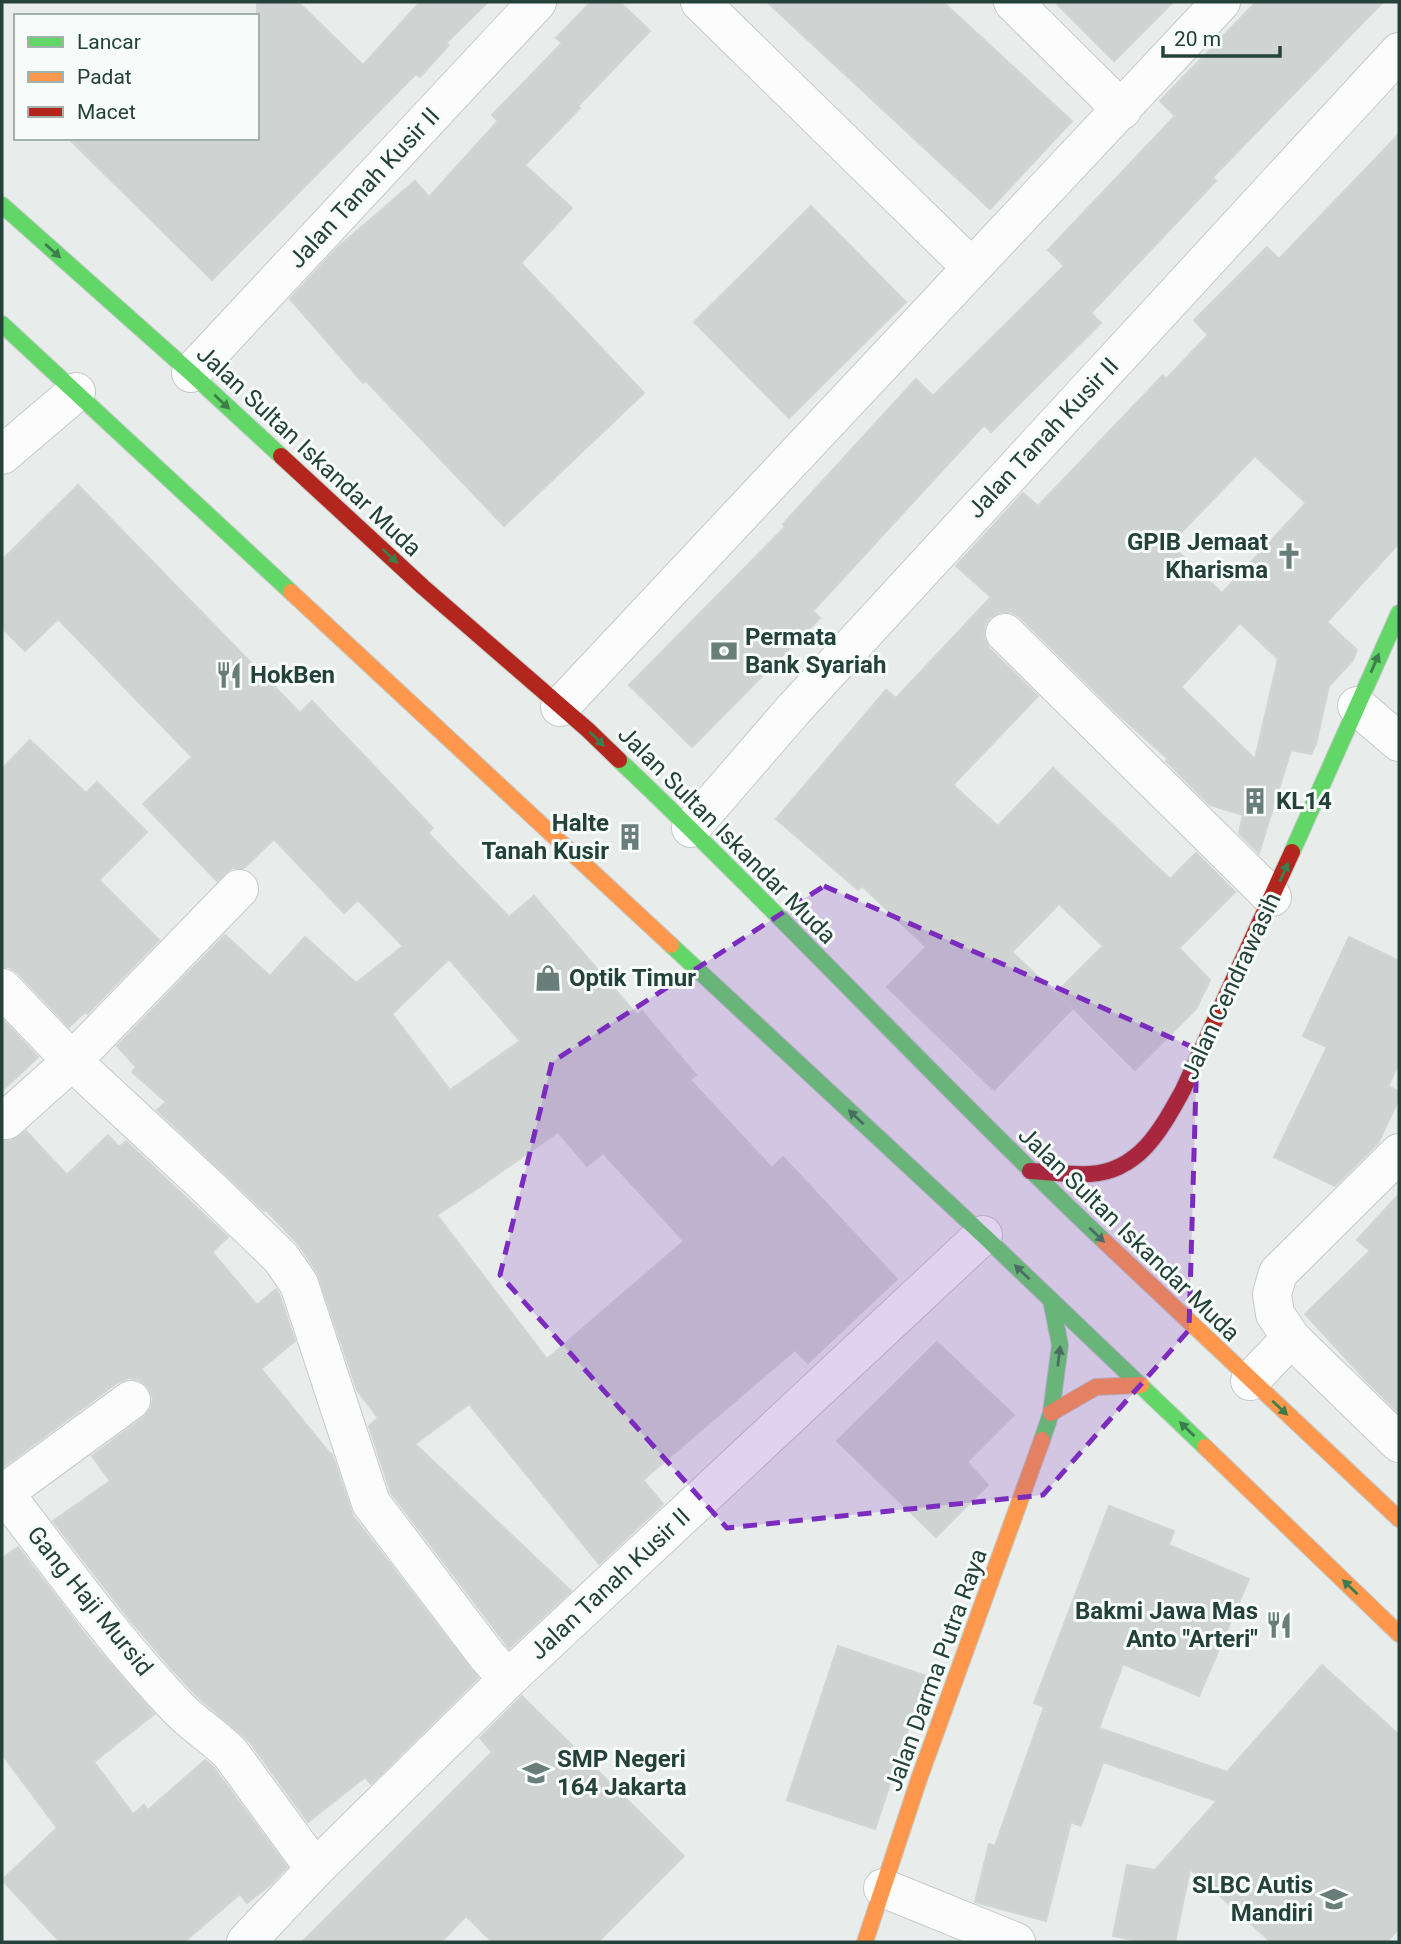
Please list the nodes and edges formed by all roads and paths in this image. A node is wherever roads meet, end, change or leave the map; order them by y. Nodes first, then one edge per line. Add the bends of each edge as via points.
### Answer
1 (537, 2) edge
2 (700, 2) edge
3 (1013, 2) edge
4 (1221, 2) edge
5 (1399, 52) edge
6 (1122, 110) junction
7 (2, 205) edge
8 (971, 267) junction
9 (2, 324) edge
10 (191, 373) junction
11 (76, 392) junction
12 (2, 455) edge
13 (1399, 613) edge
14 (1005, 633) dead end
15 (1357, 706) junction
16 (560, 707) junction
17 (1399, 742) edge
18 (691, 828) junction
19 (239, 889) dead end
20 (1272, 897) junction
21 (2, 988) edge
22 (72, 1061) junction
23 (6, 1120) dead end
24 (1399, 1153) edge
25 (1030, 1171) junction
26 (983, 1235) junction
27 (1051, 1300) junction
28 (1291, 1338) junction
29 (1250, 1381) junction
30 (1141, 1385) junction
31 (131, 1400) dead end
32 (1051, 1413) junction
33 (1399, 1443) edge
34 (3, 1492) edge
35 (1398, 1515) edge
36 (1399, 1634) edge
37 (508, 1679) junction
38 (315, 1869) junction
39 (883, 1888) junction
40 (246, 1942) edge
41 (865, 1942) edge
42 (1016, 1942) edge

1 - 10 street, Jalan Tanah Kusir II
2 - 8 street
3 - 6 street
4 - 6 street
5 - 18 street, Jalan Tanah Kusir II via 794,709
6 - 8 street
7 -> 10 main road, Jalan Sultan Iskandar Muda
8 - 16 street
9 - 11 main road
10 -> 16 main road, Jalan Sultan Iskandar Muda
11 - 12 street
26 -> 11 main road
15 -> 13 main road, Jalan Cendrawasih
14 - 20 street
15 - 17 street
20 -> 15 main road, Jalan Cendrawasih
16 -> 18 main road, Jalan Sultan Iskandar Muda
18 - 25 main road, Jalan Sultan Iskandar Muda
19 - 22 street
20 - 25 main road, Jalan Cendrawasih via 1183,1090 1144,1151 1119,1167 1092,1174
21 - 22 street
22 - 23 street
22 - 37 street via 272,1249 299,1284 371,1503
24 - 28 street via 1278,1273 1272,1294 1275,1314
25 -> 29 main road, Jalan Sultan Iskandar Muda
27 -> 26 main road
26 - 37 street, Jalan Tanah Kusir II
27 - 30 main road
32 -> 27 main road, Jalan Darma Putra Raya via 1060,1345
28 - 29 street
28 - 33 street
29 -> 35 main road, Jalan Sultan Iskandar Muda
30 - 32 main road via 1096,1387
36 -> 30 main road
31 - 34 street
32 - 39 main road, Jalan Darma Putra Raya
34 - 38 street, Gang Haji Mursid via 107,1626 188,1717 231,1754
37 - 38 street, Jalan Tanah Kusir II
38 - 40 street, Jalan Tanah Kusir II
39 - 41 main road, Jalan Darma Putra Raya
39 - 42 street

